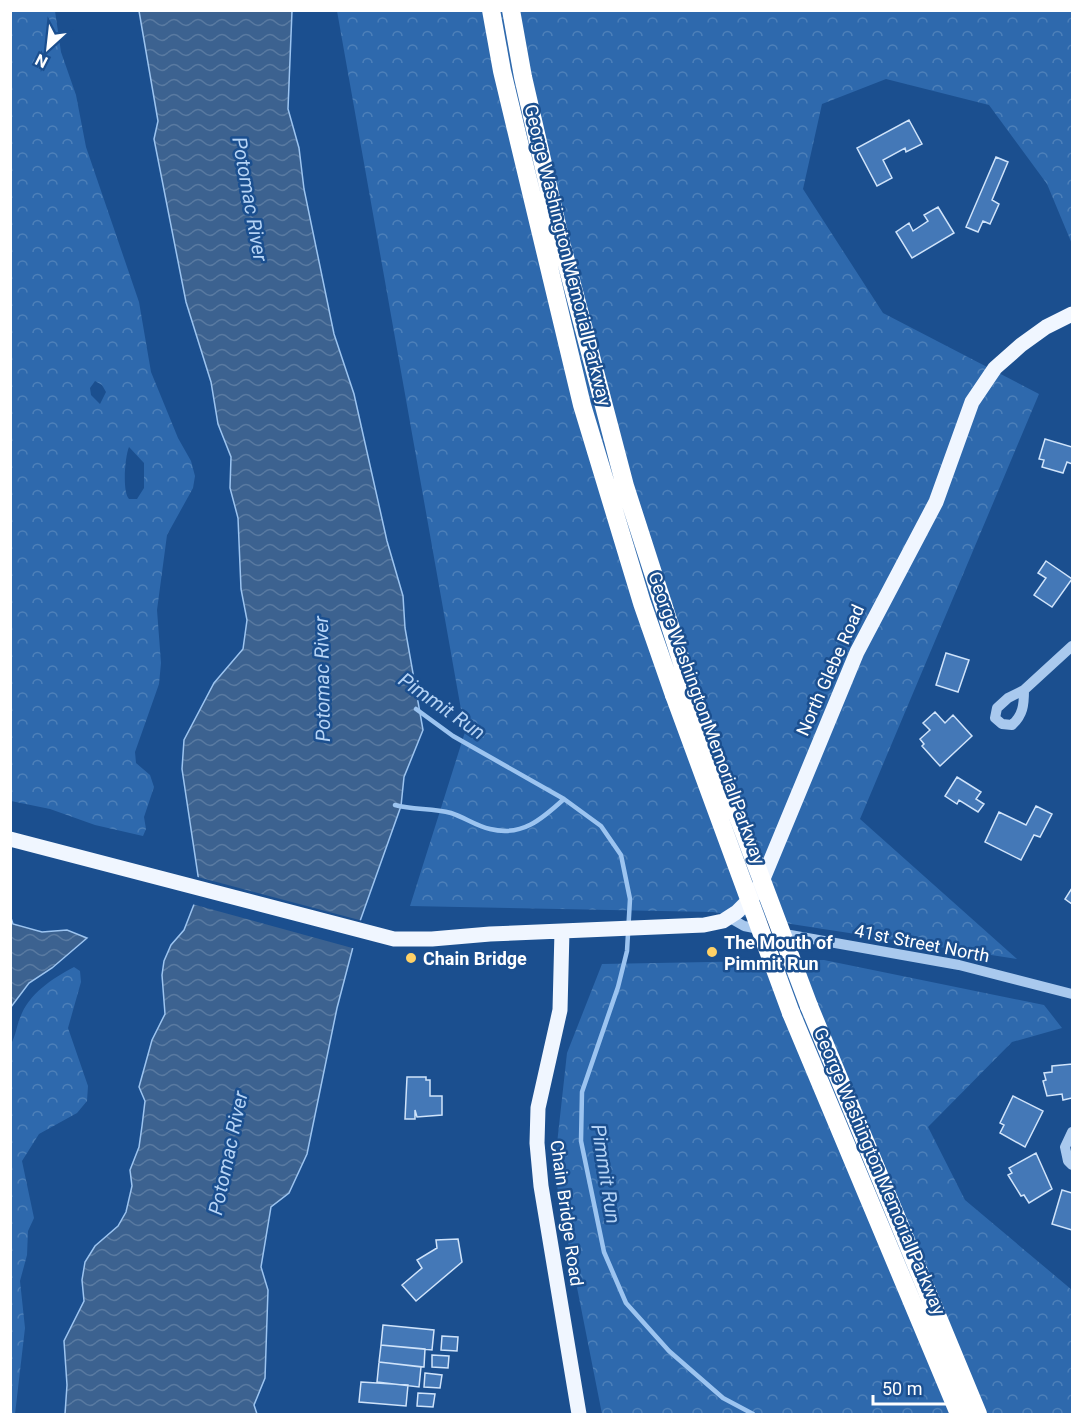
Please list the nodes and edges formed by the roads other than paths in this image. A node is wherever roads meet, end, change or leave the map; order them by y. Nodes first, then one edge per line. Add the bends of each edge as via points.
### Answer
1 (491, 10) edge
2 (511, 10) edge
3 (1072, 314) edge
4 (1072, 646) edge
5 (1024, 690) dead end
6 (683, 694) junction
7 (10, 839) edge
8 (730, 918) junction
9 (562, 932) junction
10 (1072, 994) edge
11 (1072, 1132) edge
12 (1072, 1165) edge
13 (579, 1414) edge
14 (958, 1414) edge
15 (978, 1414) edge

1 - 6 highway, George Washington Memorial Parkway via 501,71 582,405 642,603
2 - 6 highway, George Washington Memorial Parkway via 561,243
3 - 8 main road, North Glebe Road via 1021,345 995,368 972,402 936,502 857,652 763,879 748,902
4 - 5 street
6 - 14 highway, George Washington Memorial Parkway, bridge via 791,1013
6 - 15 highway, George Washington Memorial Parkway, bridge
7 - 9 main road via 394,939
8 - 9 main road via 692,927
8 - 10 street, 41st Street North via 749,927 959,965
9 - 13 main road, Chain Bridge Road via 560,1010 540,1095 537,1143
11 - 12 street via 1065,1146

